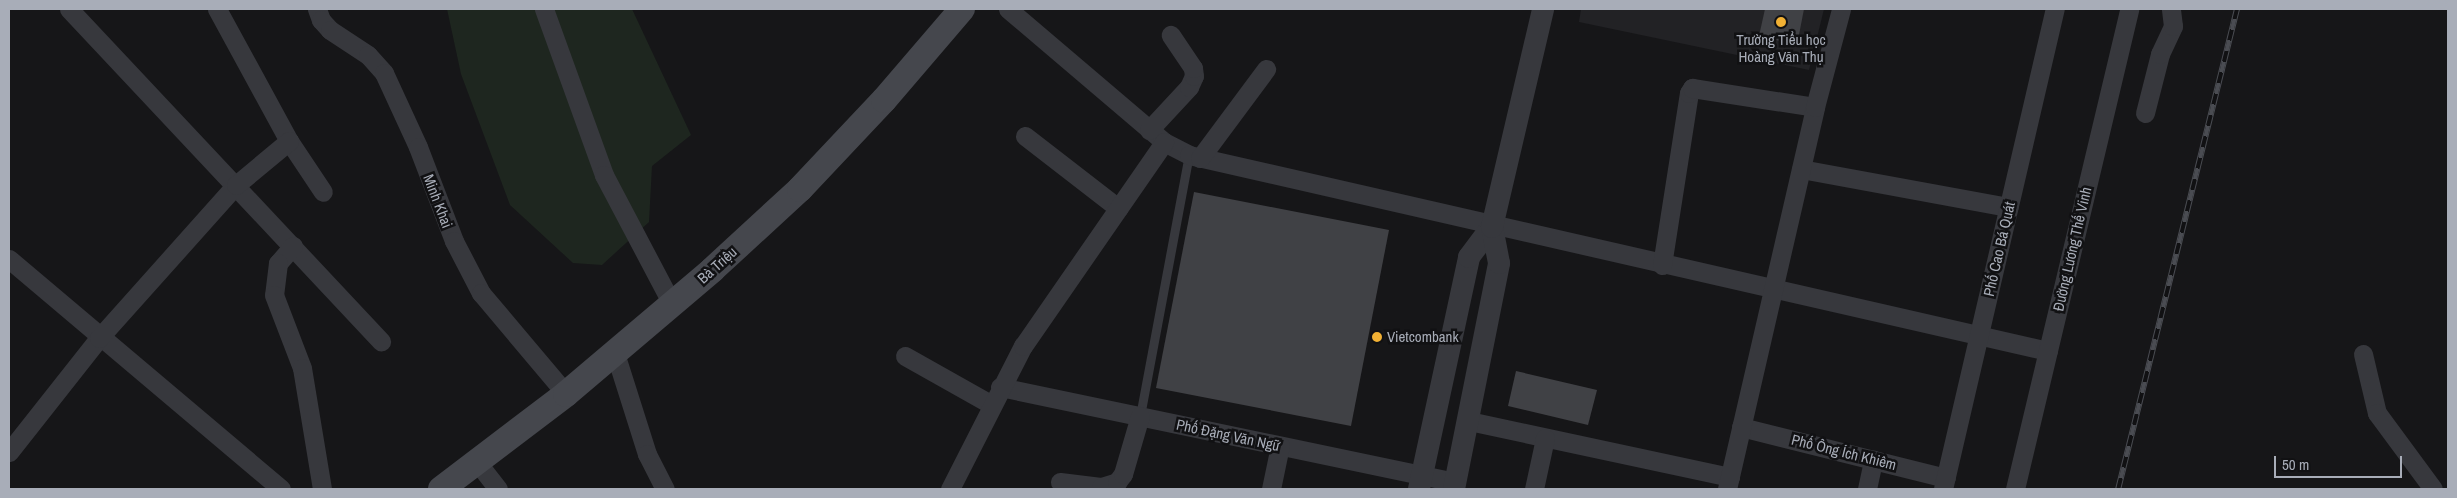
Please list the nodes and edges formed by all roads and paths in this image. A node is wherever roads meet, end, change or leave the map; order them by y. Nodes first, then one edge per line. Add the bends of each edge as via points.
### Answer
1 (68, 9) edge
2 (217, 9) edge
3 (317, 9) edge
4 (544, 9) edge
5 (962, 9) edge
6 (1008, 9) edge
7 (1543, 9) edge
8 (1841, 9) edge
9 (2055, 9) edge
10 (2129, 9) edge
11 (2171, 9) edge
12 (1171, 35) dead end
13 (1266, 69) dead end
14 (1815, 107) junction
15 (2144, 112) dead end
16 (1149, 130) junction
17 (1024, 136) dead end
18 (289, 141) junction
19 (1164, 142) junction
20 (1194, 156) junction
21 (1801, 169) junction
22 (236, 185) junction
23 (323, 192) dead end
24 (2009, 207) junction
25 (1118, 208) junction
26 (1492, 227) junction
27 (293, 246) junction
28 (9, 260) edge
29 (1662, 266) junction
30 (1773, 290) junction
31 (672, 304) junction
32 (1979, 335) junction
33 (99, 338) junction
34 (381, 341) dead end
35 (1448, 344) junction
36 (2048, 351) junction
37 (1481, 352) junction
38 (615, 353) junction
39 (2364, 354) dead end
40 (905, 356) dead end
41 (1000, 387) junction
42 (566, 394) junction
43 (992, 405) junction
44 (1140, 416) junction
45 (1468, 421) junction
46 (1741, 426) junction
47 (1545, 438) junction
48 (1280, 446) junction
49 (9, 452) edge
50 (1873, 460) junction
51 (478, 462) junction
52 (1060, 482) dead end
53 (1421, 482) edge
54 (1728, 483) edge
55 (1945, 483) edge
56 (1455, 486) edge
57 (281, 489) edge
58 (322, 489) edge
59 (441, 489) edge
60 (498, 489) edge
61 (665, 489) edge
62 (950, 489) edge
63 (1271, 489) edge
64 (1534, 489) edge
65 (1867, 489) edge
66 (2015, 489) edge
67 (2433, 489) edge

1 - 22 street
2 - 18 street
3 - 42 street, Minh Khai via 330,30 368,55 384,73 454,241 481,293
4 - 31 street via 604,175
5 - 31 main road, Bà Triệu via 884,100 800,189
6 - 16 street
7 - 26 street
8 - 14 street
9 - 24 street, Phố Cao Bá Quát
10 - 36 street, Đường Lương Thế Vinh
11 - 15 street via 2174,26 2160,54
12 - 16 street via 1193,68 1194,76 1189,87
13 - 20 street
14 - 21 street
14 - 29 street via 1692,88
16 - 19 street
17 - 25 street
18 - 22 street
18 - 23 street
19 - 20 street
19 - 25 street
20 - 26 street
20 - 44 lane
21 - 24 street
21 - 30 street
22 - 27 street
22 - 33 street
24 - 32 street, Phố Cao Bá Quát
25 - 41 street via 1023,346
26 - 29 street
26 - 35 street via 1468,257
26 - 37 street via 1499,263
27 - 34 street
27 - 58 street via 278,263 274,295 302,368
28 - 33 street
29 - 30 street
30 - 32 street
30 - 46 street
31 - 38 main road, Bà Triệu
32 - 36 street
32 - 55 street, Phố Cao Bá Quát
33 - 49 street
33 - 57 street
35 - 37 street
35 - 53 street
36 - 66 street, Đường Lương Thế Vinh
37 - 45 street
38 - 42 main road, Bà Triệu
38 - 61 street via 646,454
39 - 67 street via 2377,413
40 - 43 street
41 - 43 street
41 - 44 street, Phố Đặng Văn Ngữ
42 - 51 main road, Bà Triệu
43 - 62 street
44 - 48 street, Phố Đặng Văn Ngữ
44 - 52 street via 1123,474 1117,482 1101,487
45 - 47 street
45 - 56 street
46 - 50 street, Phố Ông Ích Khiêm
46 - 54 street
47 - 54 street
47 - 64 street
48 - 53 street, Phố Đặng Văn Ngữ
48 - 63 street
50 - 55 street, Phố Ông Ích Khiêm
50 - 65 street
51 - 59 main road, Bà Triệu
51 - 60 street
53 - 56 street, Phố Đặng Văn Ngữ

